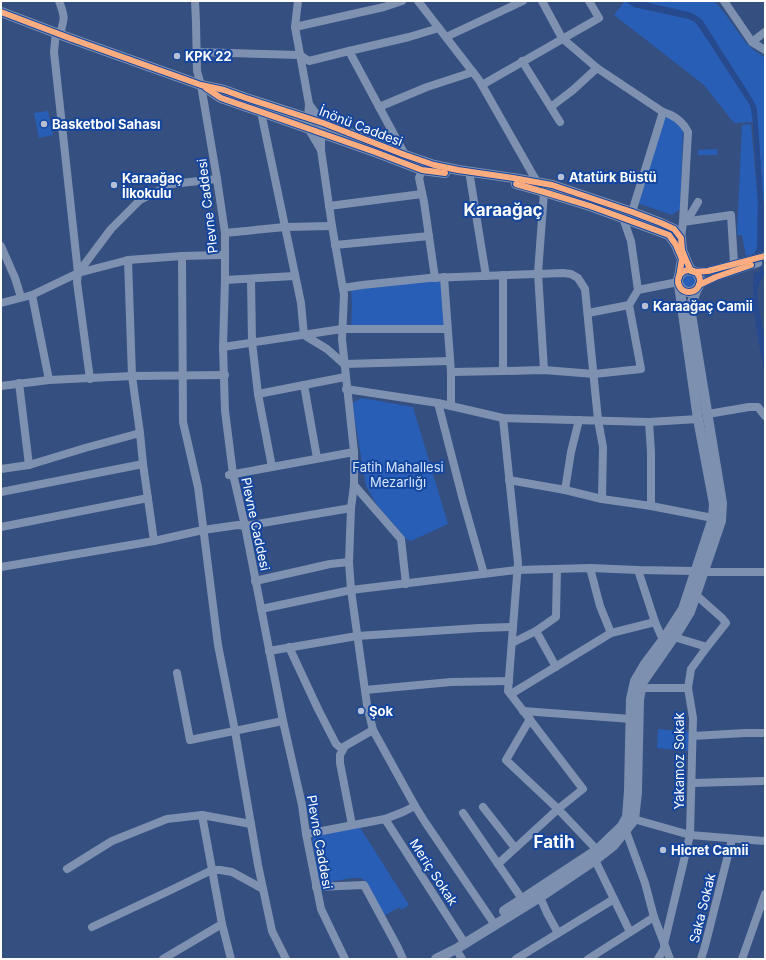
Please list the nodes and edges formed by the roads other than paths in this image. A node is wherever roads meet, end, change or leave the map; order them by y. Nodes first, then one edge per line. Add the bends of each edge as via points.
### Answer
1 (59, 1) edge
2 (195, 1) edge
3 (298, 1) edge
4 (402, 1) edge
5 (418, 1) edge
6 (523, 1) edge
7 (542, 1) edge
8 (589, 1) edge
9 (724, 1) edge
10 (1, 12) edge
11 (295, 27) junction
12 (439, 28) junction
13 (765, 32) edge
14 (58, 33) junction
15 (446, 37) junction
16 (562, 38) junction
17 (752, 42) junction
18 (765, 50) edge
19 (349, 51) junction
20 (196, 52) junction
21 (300, 55) junction
22 (522, 62) junction
23 (597, 68) junction
24 (473, 72) junction
25 (482, 84) junction
26 (201, 85) junction
27 (310, 104) junction
28 (379, 107) junction
29 (551, 107) junction
30 (262, 112) junction
31 (663, 112) junction
32 (308, 118) junction
33 (560, 122) dead end
34 (308, 128) junction
35 (322, 128) junction
36 (321, 150) junction
37 (405, 155) junction
38 (422, 170) junction
39 (470, 177) junction
40 (217, 179) junction
41 (537, 182) junction
42 (544, 192) junction
43 (422, 194) junction
44 (698, 202) dead end
45 (329, 206) junction
46 (632, 212) junction
47 (623, 218) junction
48 (683, 219) junction
49 (332, 226) junction
50 (285, 227) junction
51 (225, 233) junction
52 (429, 236) junction
53 (681, 238) junction
54 (335, 245) junction
55 (1, 246) edge
56 (225, 254) junction
57 (182, 256) junction
58 (765, 256) edge
59 (128, 260) junction
60 (752, 262) junction
61 (765, 262) edge
62 (734, 263) junction
63 (692, 271) junction
64 (78, 273) junction
65 (538, 273) junction
66 (503, 275) junction
67 (295, 276) junction
68 (486, 276) junction
69 (444, 277) junction
70 (435, 278) junction
71 (251, 279) junction
72 (226, 280) junction
73 (679, 281) junction
74 (698, 287) junction
75 (343, 288) junction
76 (638, 290) junction
77 (32, 294) junction
78 (21, 297) junction
79 (1, 302) edge
80 (629, 305) junction
81 (588, 313) junction
82 (342, 329) junction
83 (447, 329) junction
84 (304, 334) junction
85 (252, 342) junction
86 (223, 346) junction
87 (450, 361) junction
88 (344, 364) junction
89 (544, 370) junction
90 (503, 371) junction
91 (451, 372) junction
92 (594, 374) junction
93 (225, 375) junction
94 (132, 376) junction
95 (182, 376) junction
96 (345, 377) junction
97 (90, 379) junction
98 (49, 380) junction
99 (19, 383) junction
100 (304, 385) junction
101 (1, 386) edge
102 (346, 390) junction
103 (258, 394) junction
104 (445, 405) junction
105 (765, 416) edge
106 (703, 417) junction
107 (503, 418) junction
108 (579, 420) junction
109 (598, 420) junction
110 (649, 422) junction
111 (140, 433) junction
112 (354, 452) junction
113 (317, 458) junction
114 (143, 464) junction
115 (29, 465) junction
116 (272, 467) junction
117 (1, 470) edge
118 (231, 474) junction
119 (509, 480) junction
120 (354, 485) junction
121 (565, 490) junction
122 (1, 492) edge
123 (148, 498) junction
124 (602, 499) junction
125 (651, 506) junction
126 (351, 508) junction
127 (713, 518) junction
128 (245, 526) junction
129 (1, 527) edge
130 (203, 530) junction
131 (154, 541) junction
132 (348, 562) junction
133 (1, 567) edge
134 (590, 568) junction
135 (557, 569) junction
136 (517, 570) junction
137 (638, 570) junction
138 (700, 571) junction
139 (765, 572) edge
140 (484, 574) junction
141 (255, 581) junction
142 (406, 584) junction
143 (351, 590) junction
144 (696, 594) junction
145 (261, 609) junction
146 (655, 622) junction
147 (513, 627) junction
148 (536, 631) junction
149 (611, 634) junction
150 (357, 636) junction
151 (674, 637) junction
152 (664, 640) junction
153 (512, 643) junction
154 (289, 647) junction
155 (707, 647) junction
156 (269, 651) junction
157 (556, 667) junction
158 (177, 673) dead end
159 (509, 681) junction
160 (641, 688) junction
161 (688, 688) junction
162 (364, 690) junction
163 (511, 694) junction
164 (523, 711) junction
165 (631, 719) junction
166 (530, 720) junction
167 (283, 721) junction
168 (373, 730) junction
169 (235, 731) junction
170 (765, 733) edge
171 (692, 736) junction
172 (342, 748) junction
173 (765, 781) edge
174 (692, 783) junction
175 (415, 806) junction
176 (483, 807) dead end
177 (558, 809) junction
178 (462, 813) dead end
179 (202, 815) junction
180 (385, 819) junction
181 (631, 819) junction
182 (251, 824) junction
183 (352, 825) junction
184 (624, 829) junction
185 (306, 834) junction
186 (690, 835) junction
187 (732, 839) junction
188 (765, 842) edge
189 (515, 848) junction
190 (597, 850) junction
191 (595, 860) junction
192 (498, 864) junction
193 (67, 869) dead end
194 (212, 870) junction
195 (316, 887) junction
196 (263, 889) junction
197 (765, 894) edge
198 (540, 897) junction
199 (522, 899) junction
200 (614, 899) junction
201 (654, 917) junction
202 (493, 922) junction
203 (222, 924) junction
204 (92, 927) dead end
205 (630, 932) junction
206 (558, 933) junction
207 (462, 939) junction
208 (664, 946) junction
209 (456, 949) junction
210 (163, 959) edge
211 (231, 959) edge
212 (286, 959) edge
213 (345, 959) edge
214 (402, 959) edge
215 (435, 959) edge
216 (462, 959) edge
217 (516, 959) edge
218 (588, 959) edge
219 (658, 959) edge
220 (670, 959) edge
221 (701, 959) edge
222 (742, 959) edge

1 - 14 street via 64,20
2 - 20 street, Plevne Caddesi
3 - 11 street
4 - 11 street via 384,8
5 - 12 street
6 - 15 street
7 - 16 street
8 - 16 street via 599,18
9 - 17 street
10 - 14 main road, İnönü Caddesi
11 - 21 street
12 - 15 street
12 - 19 street
13 - 17 street
14 - 26 main road, İnönü Caddesi
14 - 64 street via 54,52
15 - 24 street
16 - 22 street
16 - 23 street
17 - 18 street
19 - 21 street via 309,62
19 - 28 street
20 - 21 street
20 - 26 street, Plevne Caddesi
21 - 27 street
22 - 25 street
22 - 29 street
23 - 29 street
23 - 31 street
24 - 25 street
24 - 28 street via 426,87
25 - 41 street
26 - 30 main road, İnönü Caddesi via 222,98
26 - 32 main road, İnönü Caddesi via 224,90
26 - 40 street, Plevne Caddesi
27 - 32 street
27 - 35 street
28 - 37 street
29 - 33 street
30 - 34 main road, İnönü Caddesi
30 - 50 street
31 - 46 street
31 - 48 street via 671,114 688,132
32 - 34 street
32 - 35 main road, İnönü Caddesi
34 - 35 main road, İnönü Caddesi
34 - 36 street
35 - 36 street
35 - 37 main road, İnönü Caddesi
35 - 38 main road, İnönü Caddesi
36 - 45 street
37 - 41 main road, İnönü Caddesi via 458,170
38 - 39 main road, İnönü Caddesi
38 - 43 street via 419,178
39 - 42 main road, İnönü Caddesi
39 - 68 street
40 - 51 street, Plevne Caddesi
40 - 64 street via 172,184 140,200 111,230
41 - 42 street
41 - 46 main road, İnönü Caddesi
42 - 47 main road, İnönü Caddesi
42 - 65 street
43 - 45 street
43 - 52 street
44 - 48 street
45 - 49 street
46 - 53 main road, İnönü Caddesi via 674,229
47 - 73 main road, İnönü Caddesi via 669,235 682,259
47 - 76 street via 631,241
48 - 53 street
48 - 62 street via 731,215
49 - 50 street
49 - 54 street
50 - 51 street
50 - 67 street
51 - 56 street, Plevne Caddesi
52 - 54 street
52 - 70 street
53 - 63 main road via 682,250
54 - 75 street
55 - 78 street
56 - 57 street
56 - 72 street, Plevne Caddesi
57 - 59 street
57 - 95 street
58 - 60 street
59 - 64 street
59 - 94 street
60 - 61 street
60 - 62 street
60 - 74 street
62 - 63 street via 708,270
63 - 73 main road via 684,272
63 - 74 main road via 699,276
64 - 77 street
64 - 97 street via 77,282
65 - 66 street
65 - 81 street via 563,273 578,278 585,289
65 - 89 street
66 - 68 street
66 - 90 street
67 - 71 street
67 - 84 street
68 - 69 street
69 - 70 street
69 - 83 street
70 - 75 street
71 - 72 street
71 - 85 street
72 - 86 street, Plevne Caddesi
73 - 74 main road via 681,288 687,292
73 - 76 street
73 - 106 main road, İnönü Caddesi
74 - 106 main road via 690,308
75 - 82 street
76 - 80 street
77 - 78 street
77 - 98 street
78 - 79 street
80 - 81 street
80 - 92 street via 641,369
81 - 92 street
82 - 83 street
82 - 84 street
82 - 88 street
83 - 87 street
84 - 85 street
84 - 88 street via 328,349
85 - 86 street
85 - 103 street
86 - 93 street, Plevne Caddesi
87 - 88 street
87 - 91 street
88 - 96 street
89 - 90 street
89 - 92 street
90 - 91 street
91 - 104 street
92 - 109 street
93 - 95 street
93 - 118 street, Plevne Caddesi via 225,411
94 - 95 street
94 - 97 street
94 - 111 street
95 - 130 street via 183,422 198,487
96 - 100 street
96 - 102 street
97 - 98 street
98 - 99 street
99 - 101 street
99 - 115 street
100 - 103 street
100 - 113 street
102 - 104 street
102 - 112 street
103 - 116 street
104 - 107 street
104 - 140 street via 440,412
105 - 106 street via 758,407 749,407
106 - 110 street
106 - 127 main road via 714,504
106 - 138 main road via 722,503 721,521
107 - 108 street
107 - 119 street
108 - 109 street
108 - 121 street
109 - 110 street
109 - 124 street via 603,447
110 - 125 street
111 - 114 street
111 - 115 street
112 - 113 street
112 - 120 street
113 - 116 street
114 - 122 street
114 - 123 street
115 - 117 street
116 - 118 street
118 - 128 street, Plevne Caddesi
119 - 121 street
119 - 136 street
120 - 126 street
120 - 142 street via 401,539
121 - 124 street
123 - 129 street
123 - 131 street
124 - 125 street
125 - 127 street
126 - 128 street
126 - 132 street
127 - 138 main road
128 - 130 street
128 - 141 street, Plevne Caddesi
130 - 131 street
130 - 169 street via 218,645
131 - 133 street
132 - 141 street
132 - 143 street
134 - 135 street
134 - 137 street
134 - 149 street
135 - 136 street
135 - 148 street via 556,617
136 - 140 street
136 - 147 street
137 - 138 street
137 - 146 street
138 - 139 street
138 - 144 main road
138 - 152 main road via 683,609
140 - 142 street
141 - 145 street, Plevne Caddesi
142 - 143 street
143 - 145 street
143 - 150 street
144 - 151 main road via 690,612
144 - 155 street, Yakamoz Sokak via 726,623
145 - 156 street, Plevne Caddesi
146 - 149 street
146 - 152 street
147 - 150 street
147 - 153 street
148 - 153 street
148 - 157 street
149 - 157 street
150 - 154 street
150 - 162 street
151 - 155 street
151 - 160 main road
152 - 165 main road via 635,680 631,699
153 - 159 street
154 - 156 street
154 - 172 street via 336,744
155 - 161 street, Yakamoz Sokak via 691,669
156 - 167 street, Plevne Caddesi
157 - 163 street
158 - 169 street via 190,740
159 - 162 street via 451,682
159 - 163 street via 508,690
160 - 161 street
160 - 181 main road via 637,792
161 - 171 street, Yakamoz Sokak via 693,718
162 - 168 street
163 - 164 street
164 - 165 street
164 - 166 street
165 - 181 main road
166 - 177 street via 506,760
166 - 177 street via 583,789
167 - 169 street
167 - 185 street, Plevne Caddesi via 302,804
168 - 172 street
168 - 175 street
169 - 182 street
170 - 171 street
171 - 174 street, Yakamoz Sokak
172 - 183 street via 340,763
173 - 174 street
174 - 186 street, Yakamoz Sokak
175 - 180 street
175 - 202 street
176 - 189 street
177 - 189 street
177 - 190 street
178 - 192 street
179 - 182 street
179 - 193 street via 167,819 112,841
179 - 194 street
180 - 183 street
180 - 207 street, Meriç Sokak
181 - 184 main road
181 - 186 street
182 - 196 street
183 - 185 street
184 - 190 main road
184 - 191 main road via 614,844
184 - 201 street via 645,883
185 - 195 street, Plevne Caddesi
186 - 187 street
186 - 208 street, Yakamoz Sokak
187 - 188 street
187 - 221 street, Saka Sokak
189 - 192 street
190 - 199 main road
191 - 198 main road
191 - 200 street
192 - 199 street
194 - 196 street via 232,872
194 - 203 street
194 - 204 street
195 - 213 street, Plevne Caddesi via 321,909
195 - 214 street via 364,885
196 - 212 street via 272,931
197 - 222 street
198 - 202 main road
198 - 206 street
199 - 202 main road
200 - 205 street
200 - 206 street
201 - 205 street
201 - 208 street
202 - 207 main road
202 - 209 main road
203 - 210 street
203 - 211 street
205 - 218 street
206 - 217 street
207 - 215 main road
208 - 219 street, Yakamoz Sokak
208 - 220 street
209 - 215 main road
209 - 216 street

